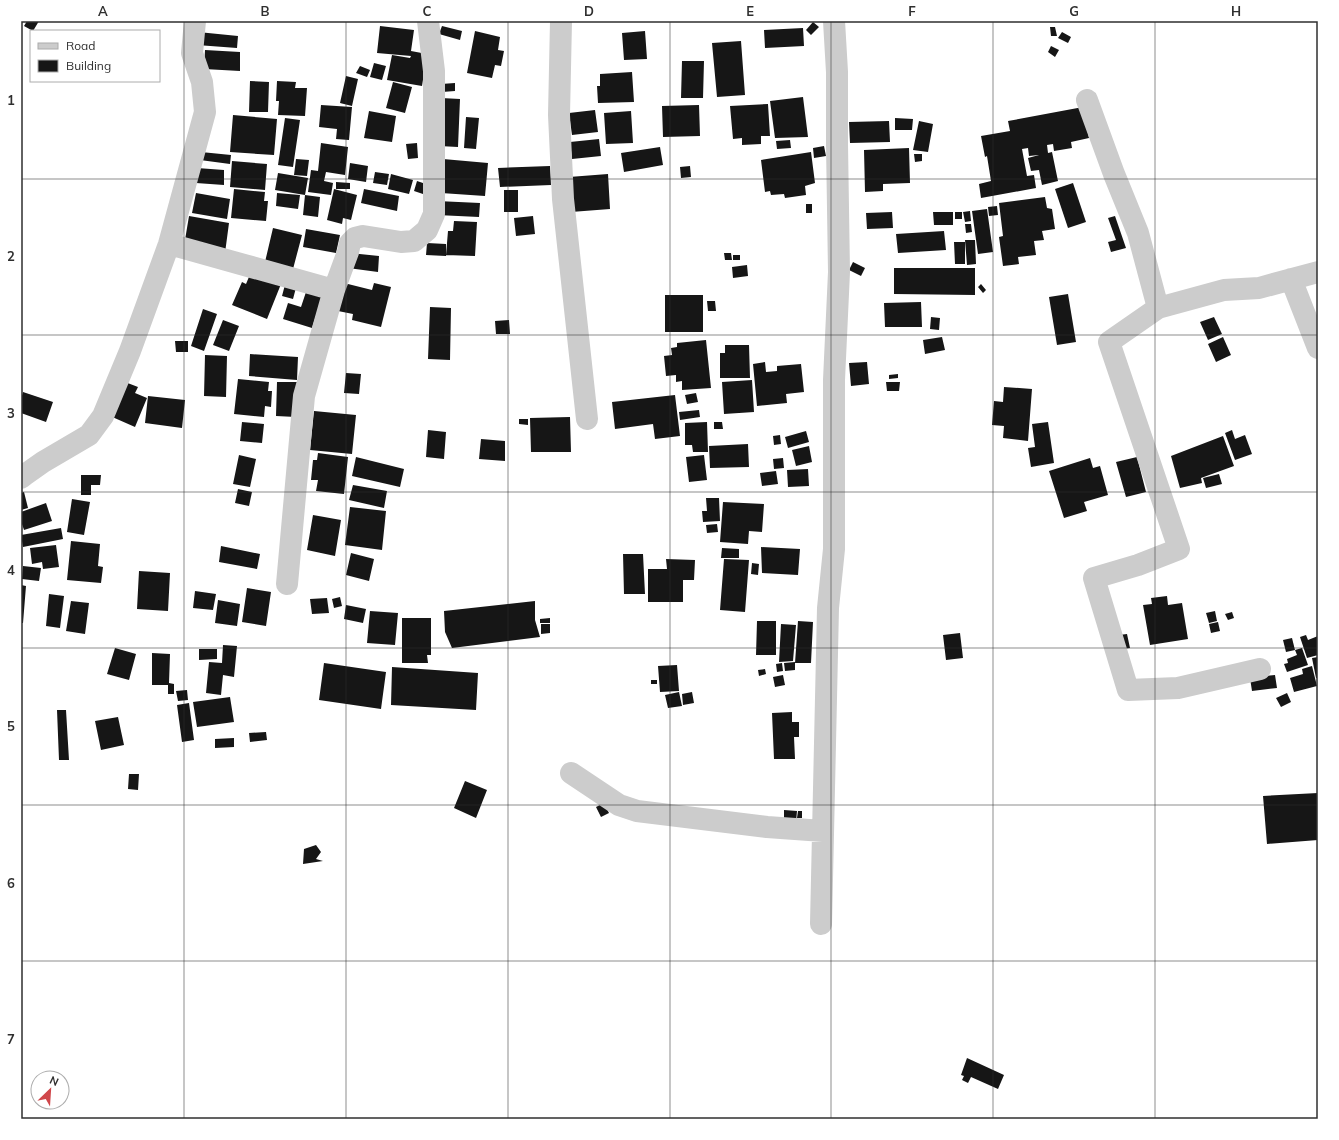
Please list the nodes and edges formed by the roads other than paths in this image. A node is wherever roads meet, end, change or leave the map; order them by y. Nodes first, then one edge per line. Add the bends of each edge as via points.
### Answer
1 (195, 21) edge
2 (428, 21) edge
3 (561, 21) edge
4 (834, 21) edge
5 (1087, 100) dead end
6 (169, 244) junction
7 (1318, 272) edge
8 (1291, 279) junction
9 (334, 290) junction
10 (1158, 308) junction
11 (1318, 348) edge
12 (587, 419) dead end
13 (21, 478) edge
14 (287, 584) dead end
15 (1260, 669) dead end
16 (571, 773) dead end
17 (823, 831) junction
18 (821, 924) dead end

1 - 6 street via 192,53 202,82 205,112
2 - 9 street via 434,71 434,214 427,230 414,241 401,242 363,236 355,238 350,242
3 - 12 street via 559,115 563,198
4 - 17 street via 839,272 834,380 834,549 828,608
5 - 10 street via 1138,233
6 - 9 street
6 - 13 street via 103,416 90,435
7 - 8 street
8 - 10 street via 1259,288 1224,290
8 - 11 street
9 - 14 street via 304,396
10 - 15 street via 1109,342 1179,549 1094,578 1128,690 1178,688
16 - 17 street via 619,805 637,811 767,827
17 - 18 street

